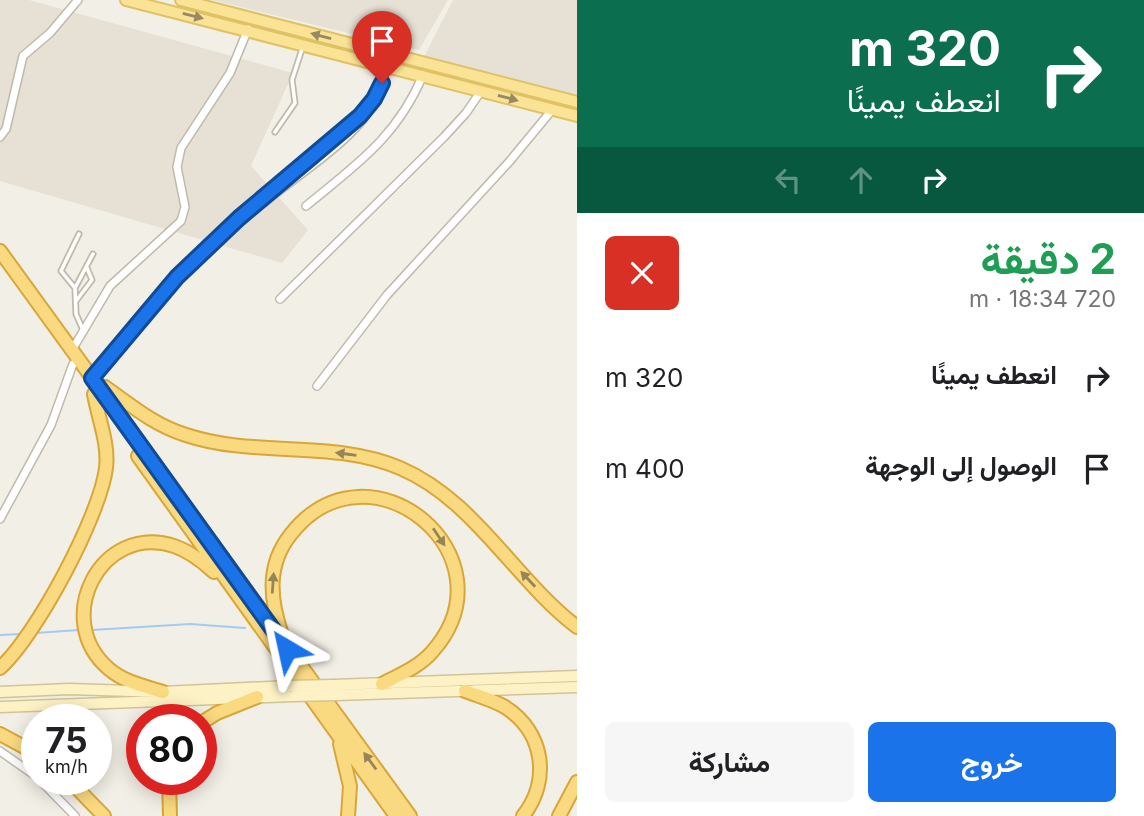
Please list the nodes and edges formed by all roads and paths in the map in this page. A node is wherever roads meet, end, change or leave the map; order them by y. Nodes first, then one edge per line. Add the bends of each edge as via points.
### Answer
1 (78, 0) edge
2 (126, 0) edge
3 (181, 0) edge
4 (248, 29) junction
5 (303, 44) junction
6 (385, 65) junction
7 (423, 75) junction
8 (481, 91) junction
9 (374, 99) junction
10 (577, 102) edge
11 (552, 110) junction
12 (577, 116) edge
13 (275, 132) dead end
14 (0, 137) edge
15 (266, 203) dead end
16 (306, 206) dead end
17 (79, 234) dead end
18 (0, 251) edge
19 (93, 254) dead end
20 (0, 262) edge
21 (87, 268) junction
22 (75, 288) junction
23 (280, 299) dead end
24 (76, 301) junction
25 (83, 330) junction
26 (72, 351) junction
27 (73, 364) junction
28 (92, 379) junction
29 (317, 386) dead end
30 (94, 394) junction
31 (0, 519) edge
32 (230, 586) junction
33 (577, 627) edge
34 (287, 649) junction
35 (3, 665) edge
36 (577, 676) edge
37 (382, 684) junction
38 (577, 687) edge
39 (335, 690) junction
40 (291, 691) junction
41 (465, 691) junction
42 (0, 692) edge
43 (163, 692) junction
44 (257, 697) junction
45 (0, 707) edge
46 (217, 713) edge
47 (0, 734) edge
48 (336, 734) junction
49 (21, 745) edge
50 (0, 751) edge
51 (21, 766) edge
52 (577, 782) edge
53 (55, 795) edge
54 (84, 795) edge
55 (169, 795) edge
56 (75, 816) edge
57 (104, 816) edge
58 (170, 816) edge
59 (348, 816) edge
60 (407, 816) edge
61 (523, 816) edge
62 (559, 816) edge

1 - 14 street via 23,56 6,129
2 -> 4 main road
10 -> 3 main road
4 - 5 main road
4 - 25 street via 230,73 179,154 185,207 181,220 116,279
5 - 6 main road
5 - 13 lane via 292,80 295,103
6 - 7 main road
6 - 9 street
7 - 8 main road
7 - 16 street via 388,135
8 -> 11 main road
8 - 23 street via 444,137
9 - 15 lane via 371,111 349,137
9 - 28 street via 354,123 239,218 177,277
11 - 12 main road
11 - 29 street via 381,302
17 - 22 lane via 61,271
18 - 26 highway
19 - 21 lane
20 - 27 highway
21 - 22 lane
21 - 24 lane via 92,280
22 - 24 lane
24 - 25 lane
25 - 26 street
26 - 28 highway
27 - 30 highway
27 - 31 street via 51,425
33 -> 28 highway via 452,500 413,474 354,455 234,446 192,437 144,417
28 - 34 highway
30 - 32 highway
30 - 35 highway via 106,450 103,485 92,519 28,637
32 - 43 highway via 187,551 150,542 127,548 104,563 89,583 83,612 90,645 117,676
32 - 48 highway
34 -> 37 highway via 271,585 277,559 293,531 309,516 342,499 369,497 397,503 421,516 440,536 454,569 457,599 449,626 430,654
60 -> 34 highway
36 - 37 main road
37 - 39 main road
38 - 41 main road
39 - 40 main road, bridge
39 - 41 main road
40 - 43 main road
40 - 44 main road
41 - 61 highway via 507,708 536,742 540,780
42 - 43 main road
44 - 45 main road
44 - 46 highway
47 - 49 highway
48 - 59 highway via 350,786
48 - 60 highway
50 - 51 street
52 - 62 highway
53 - 56 street
54 - 57 highway
55 - 58 highway

